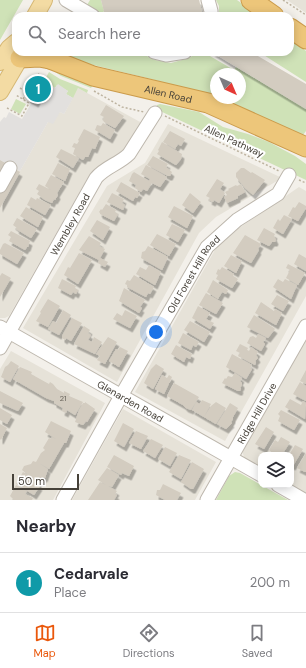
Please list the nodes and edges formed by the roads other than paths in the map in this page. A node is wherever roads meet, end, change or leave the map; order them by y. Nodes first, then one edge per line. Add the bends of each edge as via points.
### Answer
1 (44, 0) edge
2 (66, 0) edge
3 (208, 0) edge
4 (251, 0) edge
5 (37, 12) edge
6 (86, 12) edge
7 (211, 12) edge
8 (268, 12) edge
9 (294, 31) edge
10 (306, 39) edge
11 (12, 49) edge
12 (17, 56) edge
13 (35, 56) edge
14 (44, 60) edge
15 (0, 62) edge
16 (0, 70) edge
17 (6, 91) edge
18 (155, 113) road end
19 (306, 147) edge
20 (10, 168) dead end
21 (289, 175) road end
22 (0, 186) edge
23 (306, 326) edge
24 (5, 330) edge
25 (0, 348) edge
26 (121, 396) junction
27 (231, 458) junction
28 (258, 473) edge
29 (283, 488) edge
30 (63, 500) edge
31 (207, 500) edge
32 (304, 500) edge

1 - 5 main road
2 - 6 street
3 - 7 street
4 - 8 highway
9 - 10 highway
11 - 15 main road via 9,48
12 - 17 main road
13 - 14 highway, Allen Road
14 - 19 highway, Allen Road via 93,76 208,103
16 - 17 main road via 3,73
18 - 24 street, Wembley Road via 129,154 103,170 96,178
20 - 22 street
21 - 26 street, Old Forest Hill Road via 278,194 237,220 207,247
23 - 27 street, Ridge Hill Drive
24 - 25 street, Wembley Road
24 - 26 street, Glenarden Road
26 - 27 street, Glenarden Road
26 - 30 street, Old Forest Hill Road
27 - 28 street, Glenarden Road
27 - 31 street, Ridge Hill Drive
29 - 32 street

